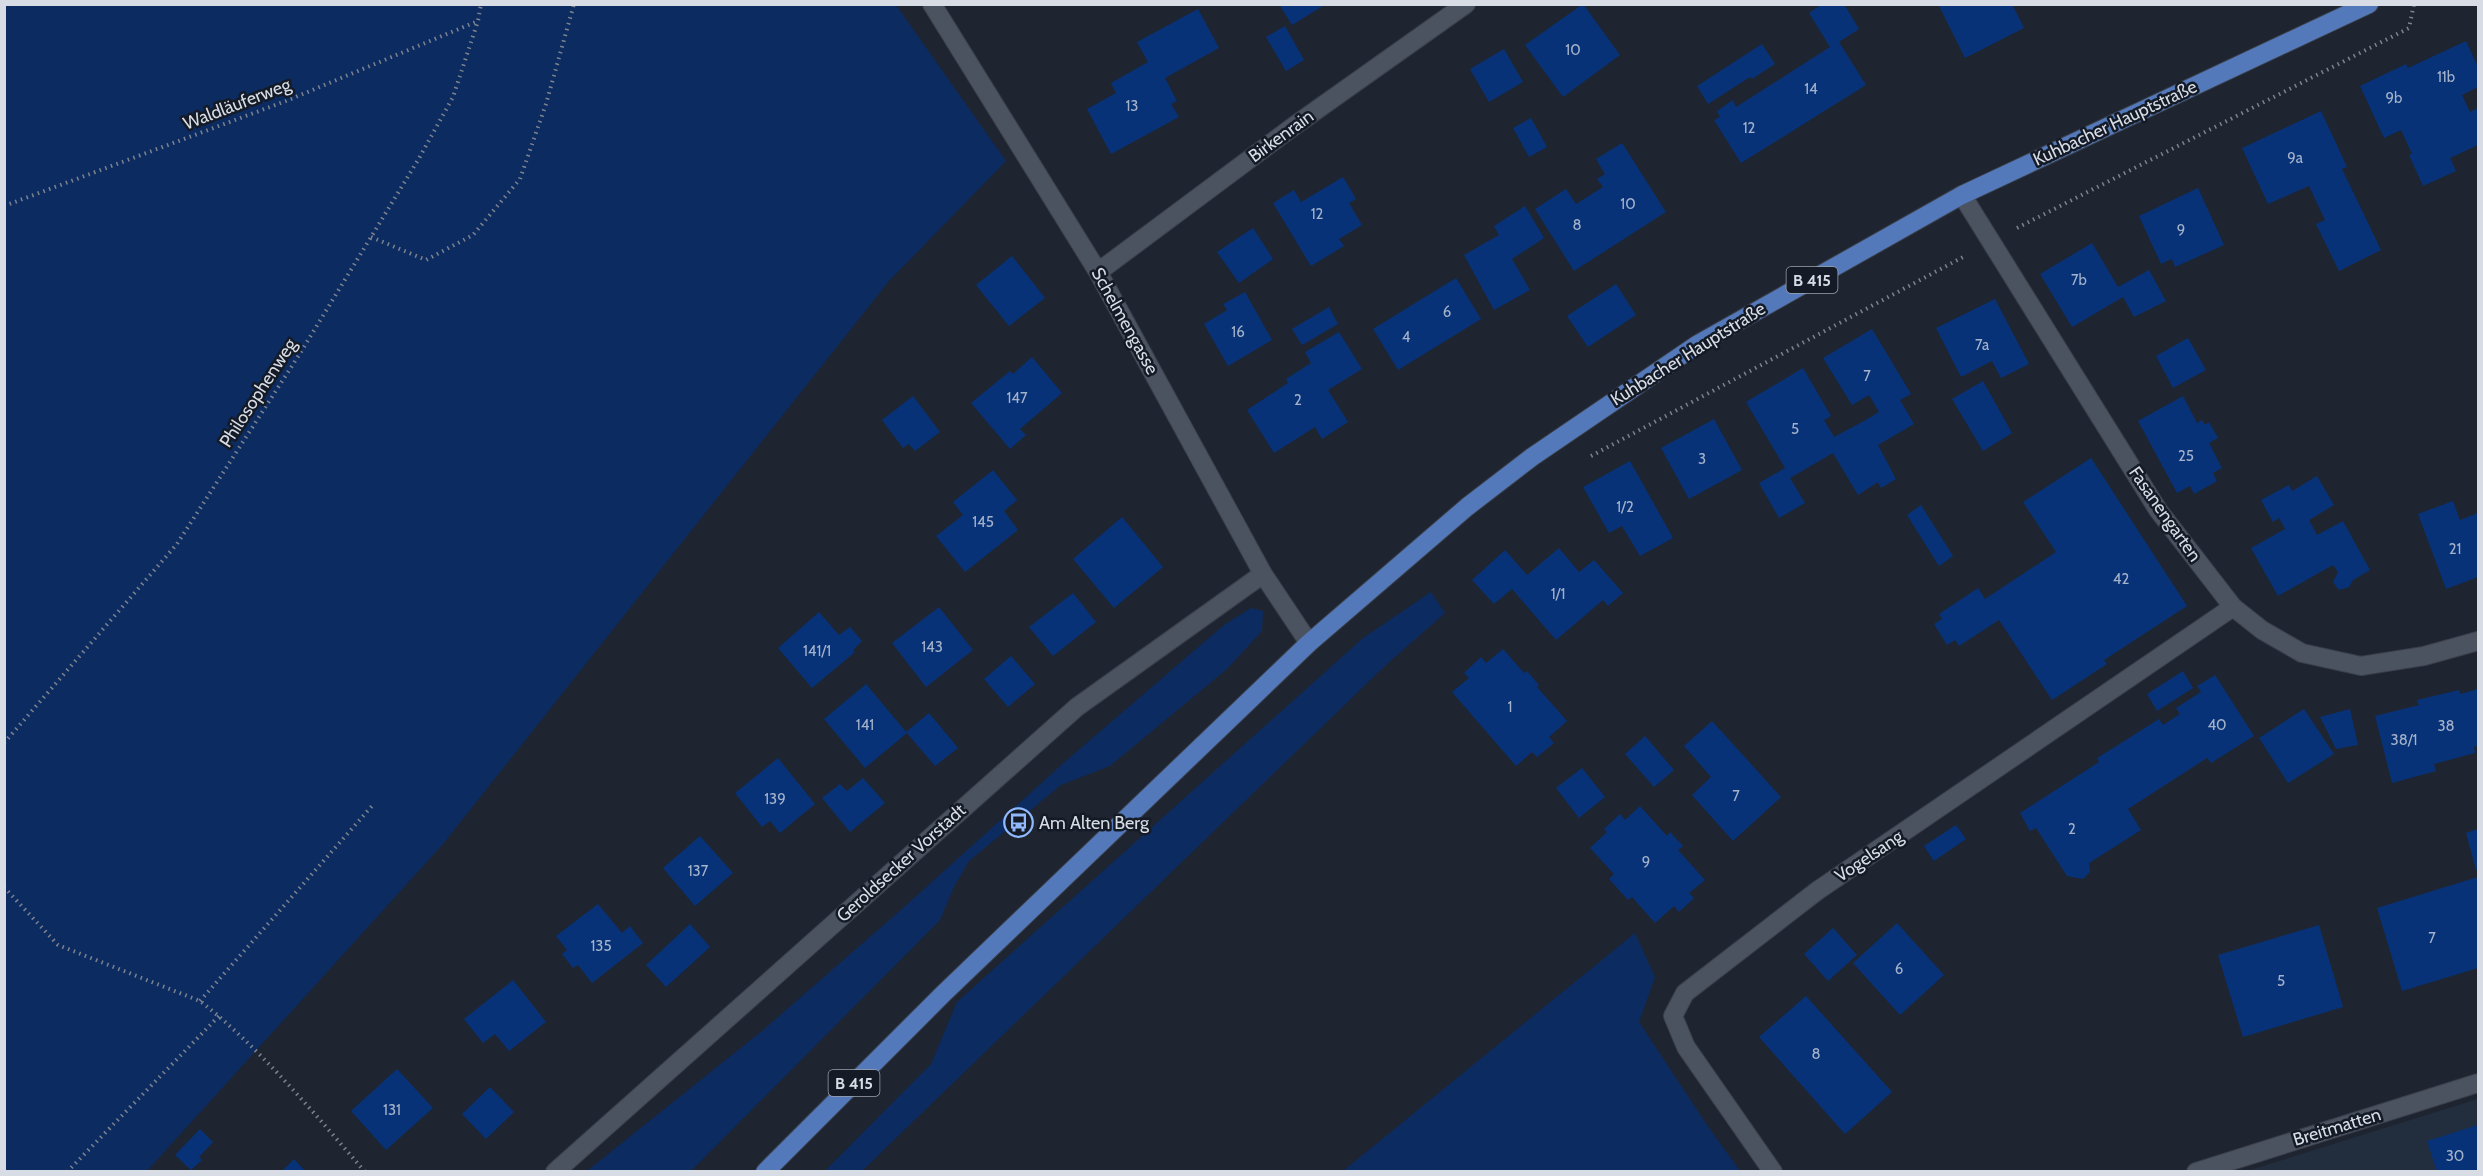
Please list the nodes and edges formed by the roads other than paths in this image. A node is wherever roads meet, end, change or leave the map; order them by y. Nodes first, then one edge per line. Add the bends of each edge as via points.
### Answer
1 (932, 4) edge
2 (1466, 4) edge
3 (2369, 4) edge
4 (1962, 195) junction
5 (1098, 272) junction
6 (1263, 574) junction
7 (2233, 607) junction
8 (2478, 641) edge
9 (1309, 643) junction
10 (2478, 1083) edge
11 (555, 1172) edge
12 (765, 1172) edge
13 (1773, 1172) edge
14 (2196, 1172) edge

1 - 5 street, Schelmengasse
2 - 5 street, Birkenrain
3 - 4 main road, Kuhbacher Hauptstraße / B 415
4 - 7 street, Fasanengarten via 2158,510
4 - 9 main road, Kuhbacher Hauptstraße / B 415 via 1698,344 1617,398 1467,507
5 - 6 street, Schelmengasse
6 - 9 street, Schelmengasse
6 - 11 street, Geroldsecker Vorstadt via 1077,707
7 - 8 street, Fasanengarten via 2262,630 2302,652 2361,666 2424,656
7 - 13 street, Vogelsang via 1818,891 1685,993 1673,1016 1686,1047
9 - 12 main road, B 415 via 943,994
10 - 14 street, Breitmatten

